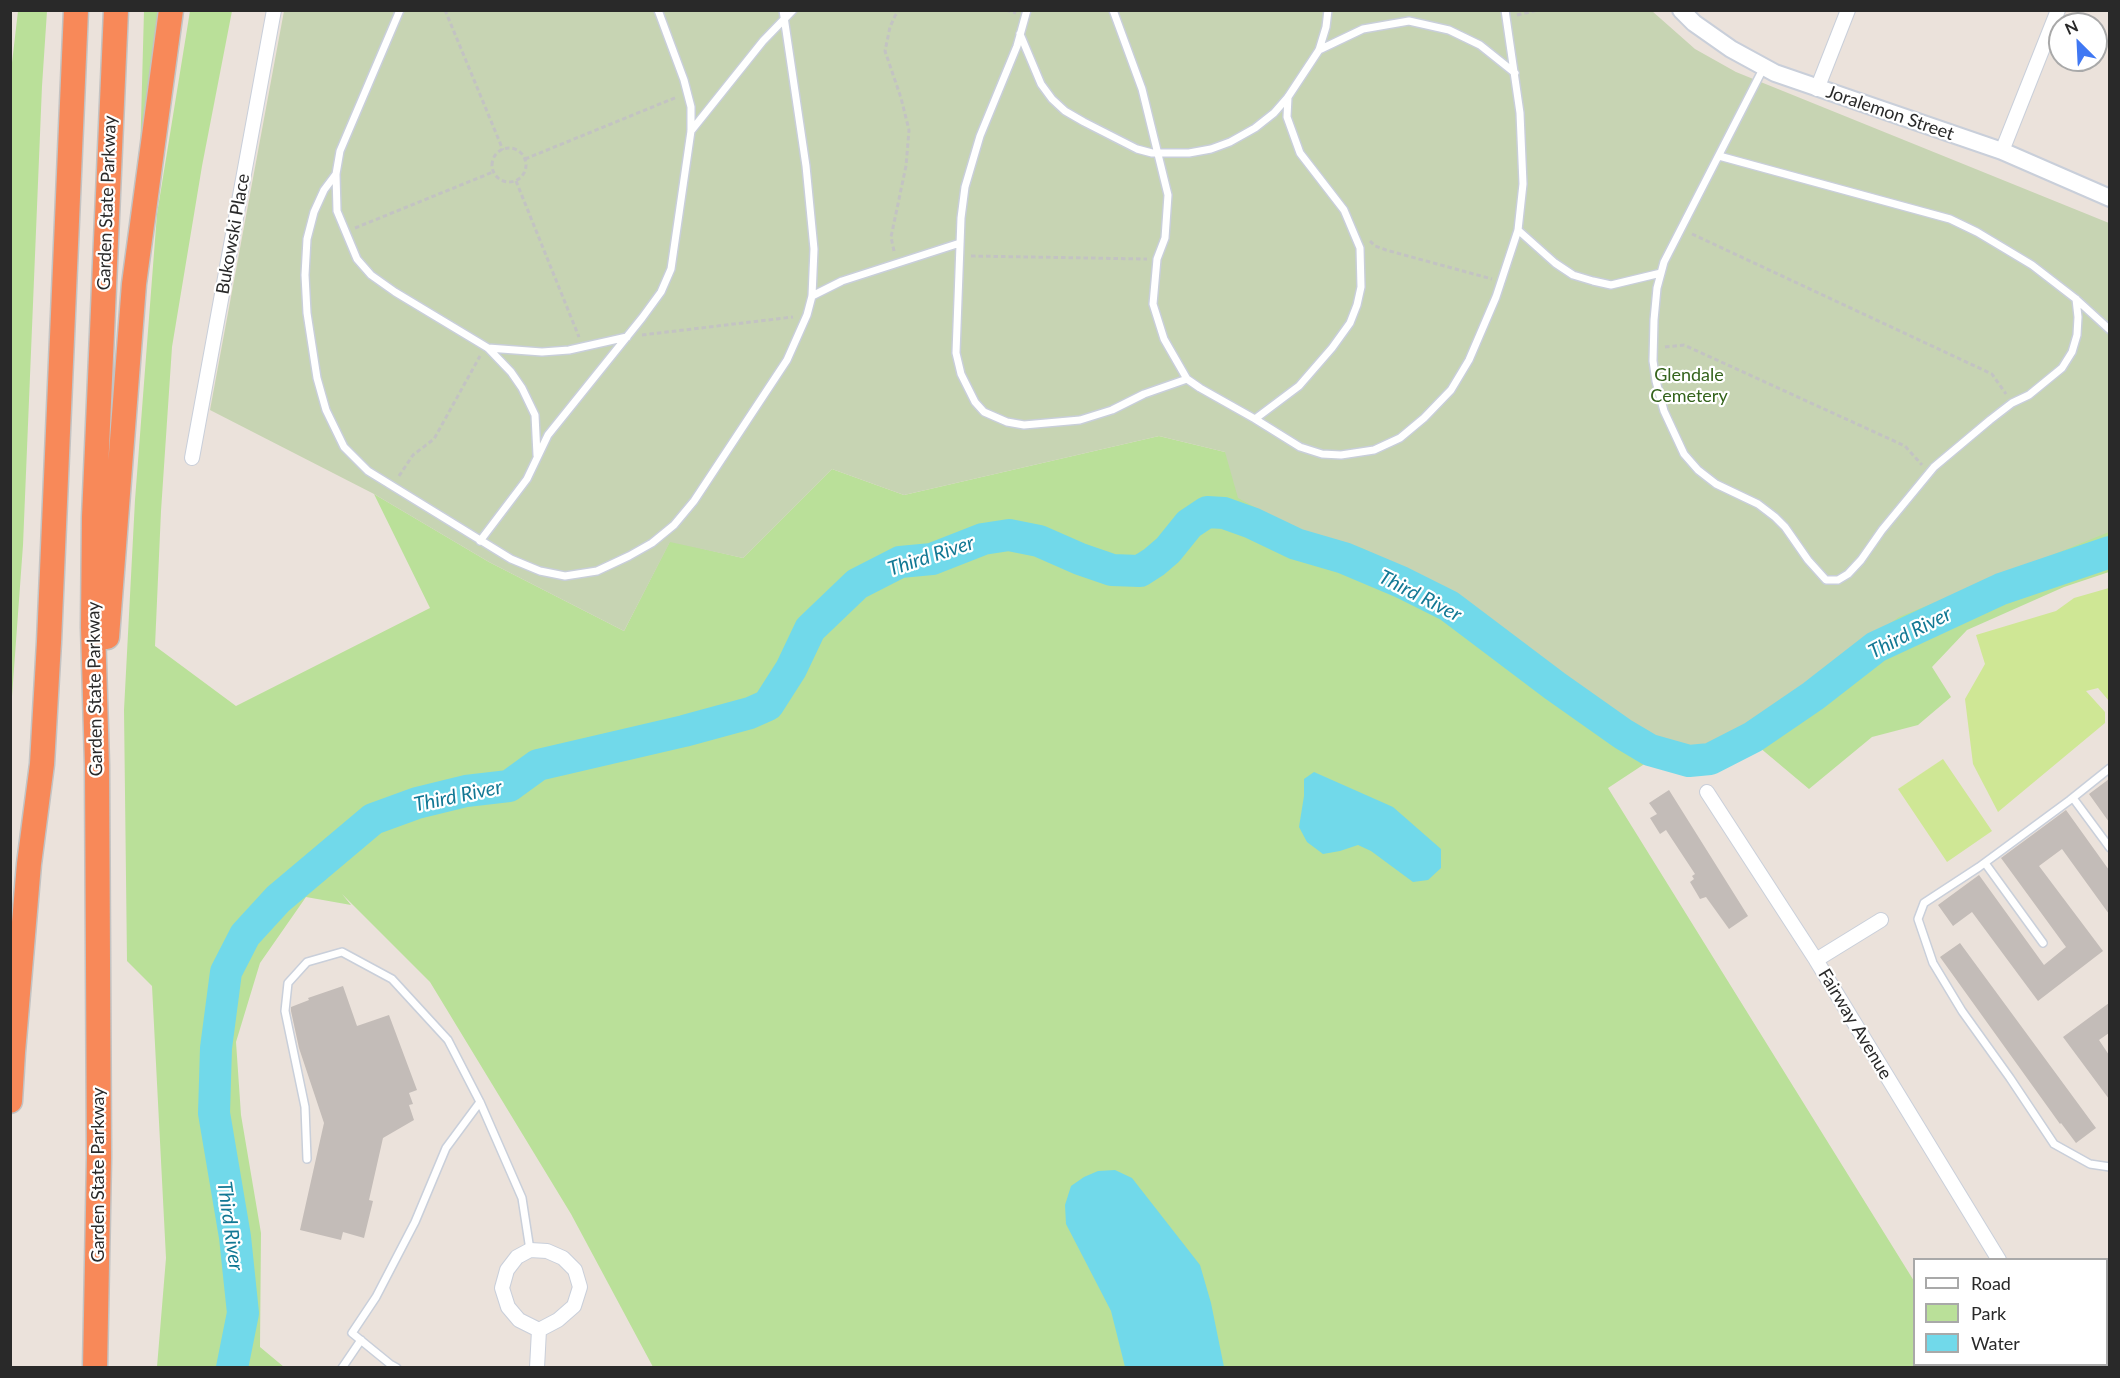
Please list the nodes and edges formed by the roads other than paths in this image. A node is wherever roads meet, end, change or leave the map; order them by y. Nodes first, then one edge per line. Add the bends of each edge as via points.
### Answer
1 (76, 10) edge
2 (116, 10) edge
3 (171, 10) edge
4 (274, 10) edge
5 (400, 10) edge
6 (658, 10) edge
7 (793, 10) edge
8 (1027, 10) edge
9 (1113, 10) edge
10 (1328, 10) edge
11 (1681, 10) edge
12 (1848, 10) edge
13 (2058, 10) edge
14 (784, 14) edge
15 (1506, 14) edge
16 (1020, 34) junction
17 (1319, 51) junction
18 (1764, 67) junction
19 (1515, 73) junction
20 (1817, 89) junction
21 (1288, 97) junction
22 (691, 131) junction
23 (2002, 151) junction
24 (1157, 154) junction
25 (1719, 156) junction
26 (336, 174) junction
27 (2109, 198) edge
28 (1518, 230) junction
29 (960, 243) junction
30 (1661, 273) junction
31 (812, 296) junction
32 (2076, 299) junction
33 (2109, 330) edge
34 (627, 337) junction
35 (487, 347) junction
36 (1187, 379) junction
37 (1256, 418) junction
38 (537, 457) junction
39 (192, 458) dead end
40 (480, 541) junction
41 (97, 765) junction
42 (2109, 768) edge
43 (1707, 792) dead end
44 (2073, 798) junction
45 (2109, 848) edge
46 (1985, 863) junction
47 (1881, 920) dead end
48 (2043, 943) dead end
49 (1816, 960) junction
50 (12, 1050) edge
51 (10, 1101) edge
52 (480, 1102) junction
53 (307, 1159) dead end
54 (2109, 1167) edge
55 (531, 1250) junction
56 (1998, 1258) edge
57 (539, 1330) junction
58 (361, 1340) junction
59 (95, 1368) edge
60 (342, 1368) edge
61 (397, 1368) edge
62 (537, 1368) edge

1 - 50 highway via 50,642 42,764
2 - 41 highway, Garden State Parkway via 94,517
3 - 41 highway via 134,285
4 - 39 street, Bukowski Place
5 - 26 lane via 340,151
6 - 22 lane via 691,107
7 - 14 lane
8 - 16 lane
9 - 24 lane via 1142,89
10 - 17 lane
11 - 18 street, Joralemon Street via 1731,49
12 - 20 street
13 - 23 street
14 - 22 lane
14 - 31 lane via 806,166 814,249
15 - 19 lane
16 - 24 lane via 1041,84 1052,99 1084,122 1137,149
16 - 29 lane via 970,167
17 - 19 lane via 1363,29 1409,21 1449,30 1480,45
17 - 21 lane
18 - 20 street, Joralemon Street
18 - 25 lane
19 - 28 lane via 1523,184
20 - 23 street, Joralemon Street
21 - 24 lane via 1255,128 1230,142 1189,153
21 - 37 lane via 1287,117 1300,153 1344,210 1360,248 1361,287 1350,323 1332,348 1299,386
22 - 34 lane via 671,269 661,292
23 - 27 street, Joralemon Street
24 - 36 lane via 1168,195 1168,216 1166,238 1157,259 1154,304 1164,339
25 - 30 lane
25 - 32 lane via 1950,219 2032,265
26 - 35 lane via 337,211 357,258 371,275
26 - 40 lane via 314,212 304,276 317,378 326,410 344,447 368,471
28 - 30 lane via 1573,275 1611,285
28 - 37 lane via 1469,360 1451,390 1400,438 1374,450 1322,454 1300,447
29 - 31 lane via 896,262
29 - 36 lane via 956,353 968,390 984,412 1024,425 1080,420
30 - 32 lane via 1652,348 1656,381 1664,411 1684,454 1716,484 1758,504 1775,517 1826,580 1838,580 1848,574 1929,473 1959,445 2062,368 2077,335
31 - 40 lane via 786,360 720,463 681,517 652,543 597,571 565,576 520,563
32 - 33 lane
34 - 35 lane via 542,352
34 - 38 lane via 548,435
35 - 38 lane via 511,372 535,415
36 - 37 lane
38 - 40 lane via 527,479
41 - 59 highway, Garden State Parkway via 99,1198
42 - 44 lane
43 - 49 street, Fairway Avenue
44 - 45 lane
44 - 46 lane
46 - 48 lane
46 - 54 lane via 1924,903 1918,919 1933,963 2054,1144 2090,1164
47 - 49 street
49 - 56 street, Fairway Avenue
50 - 51 highway
52 - 53 lane via 448,1040 392,979 342,952 308,962 288,983 285,1011 305,1107
52 - 55 lane via 522,1198
52 - 58 lane via 446,1148 415,1222 376,1297 352,1333
55 - 57 street via 517,1257 507,1270 502,1288 508,1306 519,1320
55 - 57 street via 563,1258 576,1269 580,1287 574,1306
57 - 62 street
58 - 60 lane
58 - 61 lane

